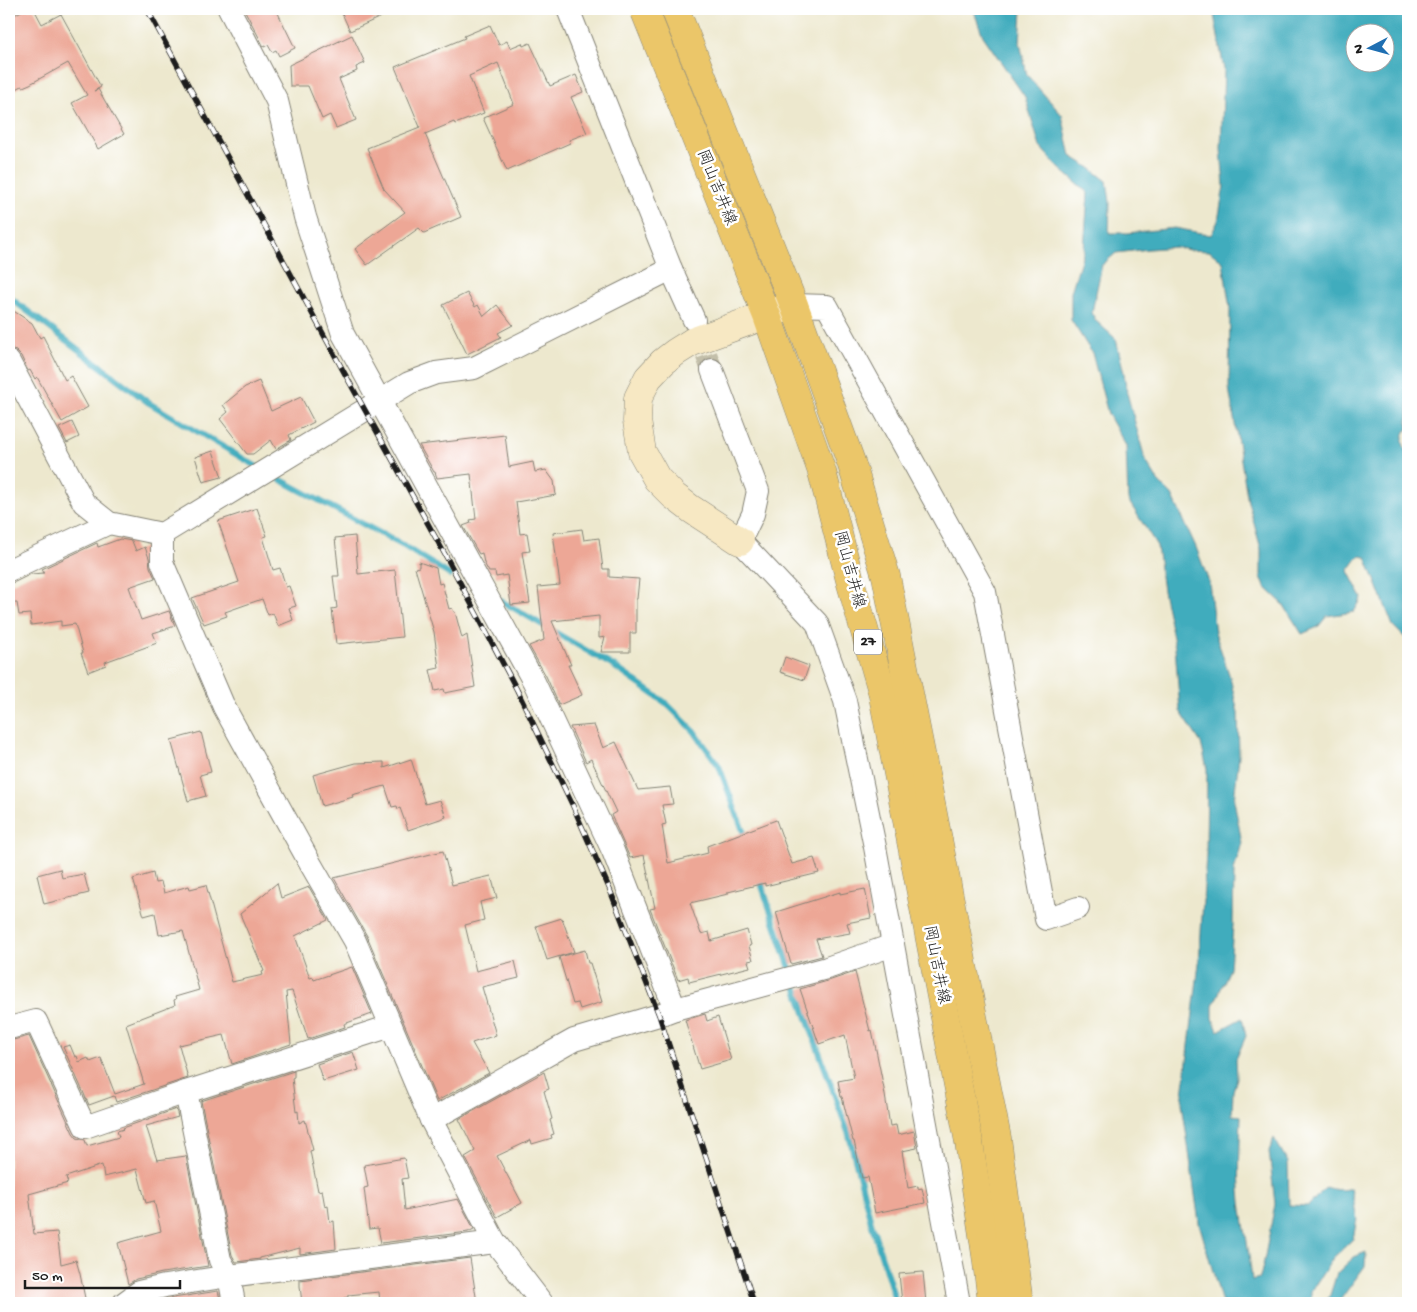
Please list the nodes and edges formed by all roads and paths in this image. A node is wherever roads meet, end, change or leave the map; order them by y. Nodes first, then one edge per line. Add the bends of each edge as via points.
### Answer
1 (229, 9) edge
2 (568, 9) edge
3 (644, 9) edge
4 (675, 9) edge
5 (671, 268) junction
6 (794, 305) junction
7 (767, 316) junction
8 (694, 320) tunnel mouth
9 (9, 362) edge
10 (712, 370) tunnel mouth
11 (380, 402) junction
12 (109, 523) junction
13 (162, 534) junction
14 (740, 541) junction
15 (9, 570) edge
16 (1078, 908) dead end
17 (893, 945) junction
18 (675, 1009) junction
19 (391, 1026) junction
20 (9, 1028) edge
21 (186, 1092) junction
22 (432, 1120) junction
23 (495, 1242) junction
24 (229, 1276) junction
25 (124, 1303) edge
26 (234, 1303) edge
27 (542, 1303) edge
28 (959, 1303) edge
29 (992, 1303) edge
30 (1019, 1303) edge

1 - 11 street via 277,101 305,217 343,334
2 - 5 street
3 - 7 main road, 岡山吉井線 / 27
4 - 6 main road, 岡山吉井線 / 27
5 - 8 street
5 - 11 street via 474,368 436,373 409,383
6 - 7 street
6 - 16 street via 828,306 984,592 1046,919
6 - 30 main road, 岡山吉井線 / 27 via 852,462 886,576 997,1138
7 - 14 street via 692,342 676,352 648,378 638,398 637,422 642,452 657,479 691,509
7 - 29 main road, 岡山吉井線 / 27 via 822,472 882,691 969,1142
9 - 12 street via 84,504
10 - 14 street via 758,491 753,514
11 - 13 street
11 - 18 street via 534,682 614,851
12 - 13 street
12 - 15 street
13 - 19 street via 162,562 224,707 355,941
14 - 17 street via 817,623 846,700
17 - 18 street via 827,968
17 - 28 street
18 - 22 street via 574,1040
19 - 21 street
19 - 22 street
20 - 21 street via 36,1021 85,1126
21 - 24 street via 220,1260
22 - 23 street
23 - 24 street
23 - 27 street
24 - 25 street via 139,1292
24 - 26 street

